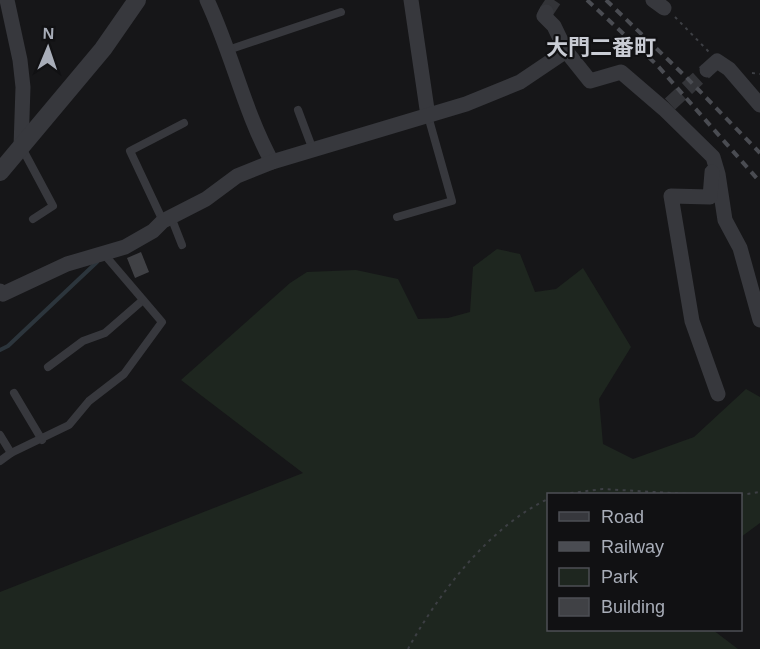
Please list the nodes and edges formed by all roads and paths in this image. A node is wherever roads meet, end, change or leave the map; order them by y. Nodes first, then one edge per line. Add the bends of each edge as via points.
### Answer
1 (7, 0) edge
2 (137, 0) edge
3 (207, 0) edge
4 (411, 0) edge
5 (659, 4) edge
6 (341, 12) dead end
7 (546, 12) dead end
8 (228, 50) junction
9 (566, 51) junction
10 (712, 65) joint
11 (760, 105) edge
12 (298, 110) dead end
13 (428, 116) junction
14 (184, 123) dead end
15 (21, 147) junction
16 (313, 150) junction
17 (713, 157) junction
18 (272, 162) junction
19 (0, 172) edge
20 (397, 217) dead end
21 (33, 219) dead end
22 (167, 219) junction
23 (182, 245) dead end
24 (102, 252) junction
25 (0, 291) edge
26 (144, 300) junction
27 (760, 320) edge
28 (48, 367) dead end
29 (14, 393) dead end
30 (718, 394) dead end
31 (0, 435) edge
32 (42, 440) junction
33 (11, 453) junction
34 (0, 461) edge
35 (760, 492) edge
36 (576, 493) edge
37 (660, 493) edge
38 (742, 495) edge
39 (547, 500) edge
40 (408, 649) edge

1 - 15 street via 23,87
2 - 15 street via 104,49
3 - 8 street
4 - 13 street
5 - 10 path via 688,29
6 - 8 lane
7 - 9 street via 544,16 554,26
8 - 18 street
9 - 13 street via 520,82
9 - 17 street via 590,81 621,72 667,106
10 - 11 street via 729,69
12 - 16 lane
13 - 16 street
13 - 20 lane via 452,201
14 - 22 lane via 130,151
15 - 19 street
15 - 21 lane via 53,206
16 - 18 street
17 - 27 street via 725,220 740,248
17 - 30 street via 710,197 671,196 692,321
18 - 22 street via 237,176 206,199
22 - 23 lane
22 - 24 street via 125,247
24 - 25 street via 3,294
24 - 26 lane
26 - 28 lane via 105,333 83,341
26 - 32 lane via 162,322 156,331 124,374 89,401 69,425
29 - 32 lane
31 - 33 lane
32 - 33 lane
33 - 34 lane
35 - 38 path
36 - 37 path via 603,489
39 - 40 path via 534,505 497,534 451,582

